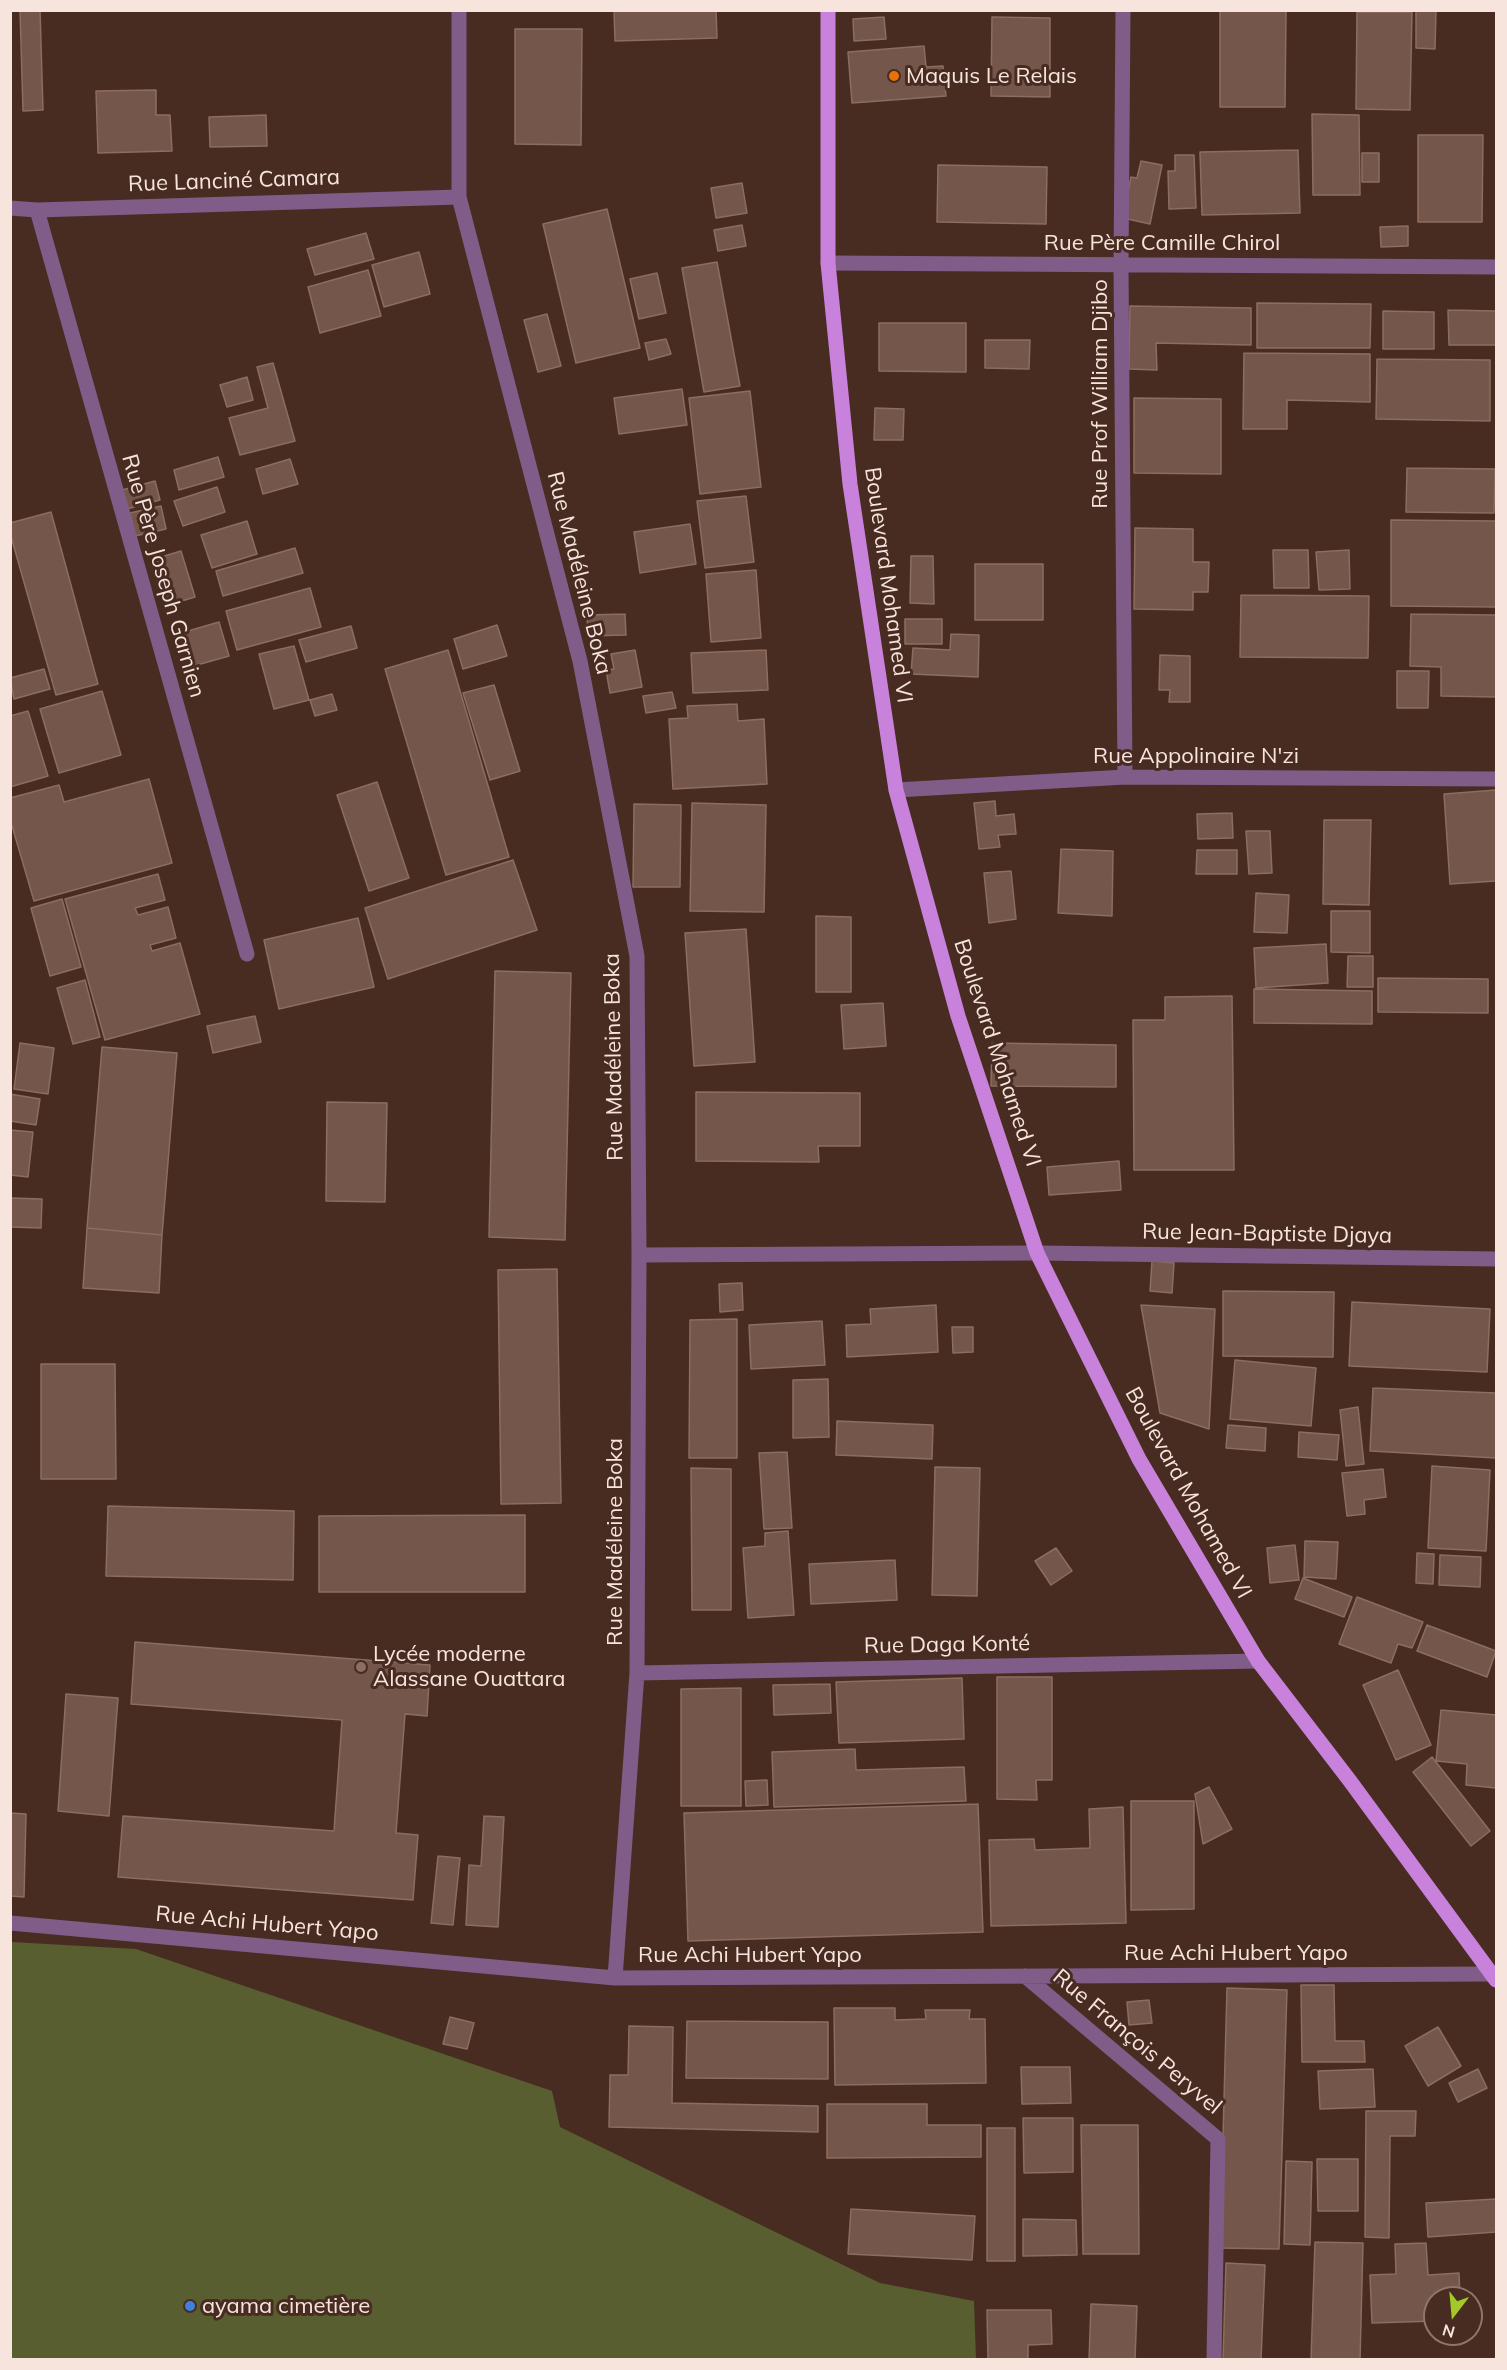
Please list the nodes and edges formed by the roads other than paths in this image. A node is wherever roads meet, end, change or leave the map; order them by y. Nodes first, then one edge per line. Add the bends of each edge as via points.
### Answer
1 (459, 10) edge
2 (828, 10) edge
3 (1123, 10) edge
4 (459, 197) junction
5 (10, 208) edge
6 (37, 210) junction
7 (828, 263) junction
8 (1121, 266) junction
9 (1497, 267) edge
10 (1125, 777) junction
11 (1497, 779) edge
12 (896, 790) junction
13 (247, 954) dead end
14 (1037, 1253) junction
15 (639, 1255) junction
16 (1497, 1259) edge
17 (1258, 1661) junction
18 (637, 1673) junction
19 (10, 1923) edge
20 (1024, 1976) junction
21 (1494, 1977) edge
22 (615, 1978) junction
23 (1214, 2360) edge

1 - 4 street, Rue Madéleine Boka
2 - 7 main road, Boulevard Mohamed VI
3 - 8 street, Rue Prof William Djibo
4 - 6 street, Rue Lanciné Camara
4 - 15 street, Rue Madéleine Boka via 580,661 637,956
5 - 6 street, Rue Lanciné Camara
6 - 13 street, Rue Père Joseph Garnien
7 - 8 street, Rue Père Camille Chirol
7 - 12 main road, Boulevard Mohamed VI via 850,484
8 - 9 street, Rue Père Camille Chirol
8 - 10 street, Rue Prof William Djibo
10 - 11 street, Rue Appolinaire N'zi
10 - 12 street, Rue Appolinaire N'zi
12 - 14 main road, Boulevard Mohamed VI via 958,1016
14 - 15 street, Rue Jean-Baptiste Djaya
14 - 16 street, Rue Jean-Baptiste Djaya
14 - 17 main road, Boulevard Mohamed VI via 1139,1459
15 - 18 street, Rue Madéleine Boka
17 - 18 street, Rue Daga Konté
17 - 21 main road, Boulevard Mohamed VI
18 - 22 street, Rue Madéleine Boka
19 - 22 street, Rue Achi Hubert Yapo
20 - 21 street, Rue Achi Hubert Yapo
20 - 22 street, Rue Achi Hubert Yapo
20 - 23 street, Rue François Peryvel via 1218,2139

